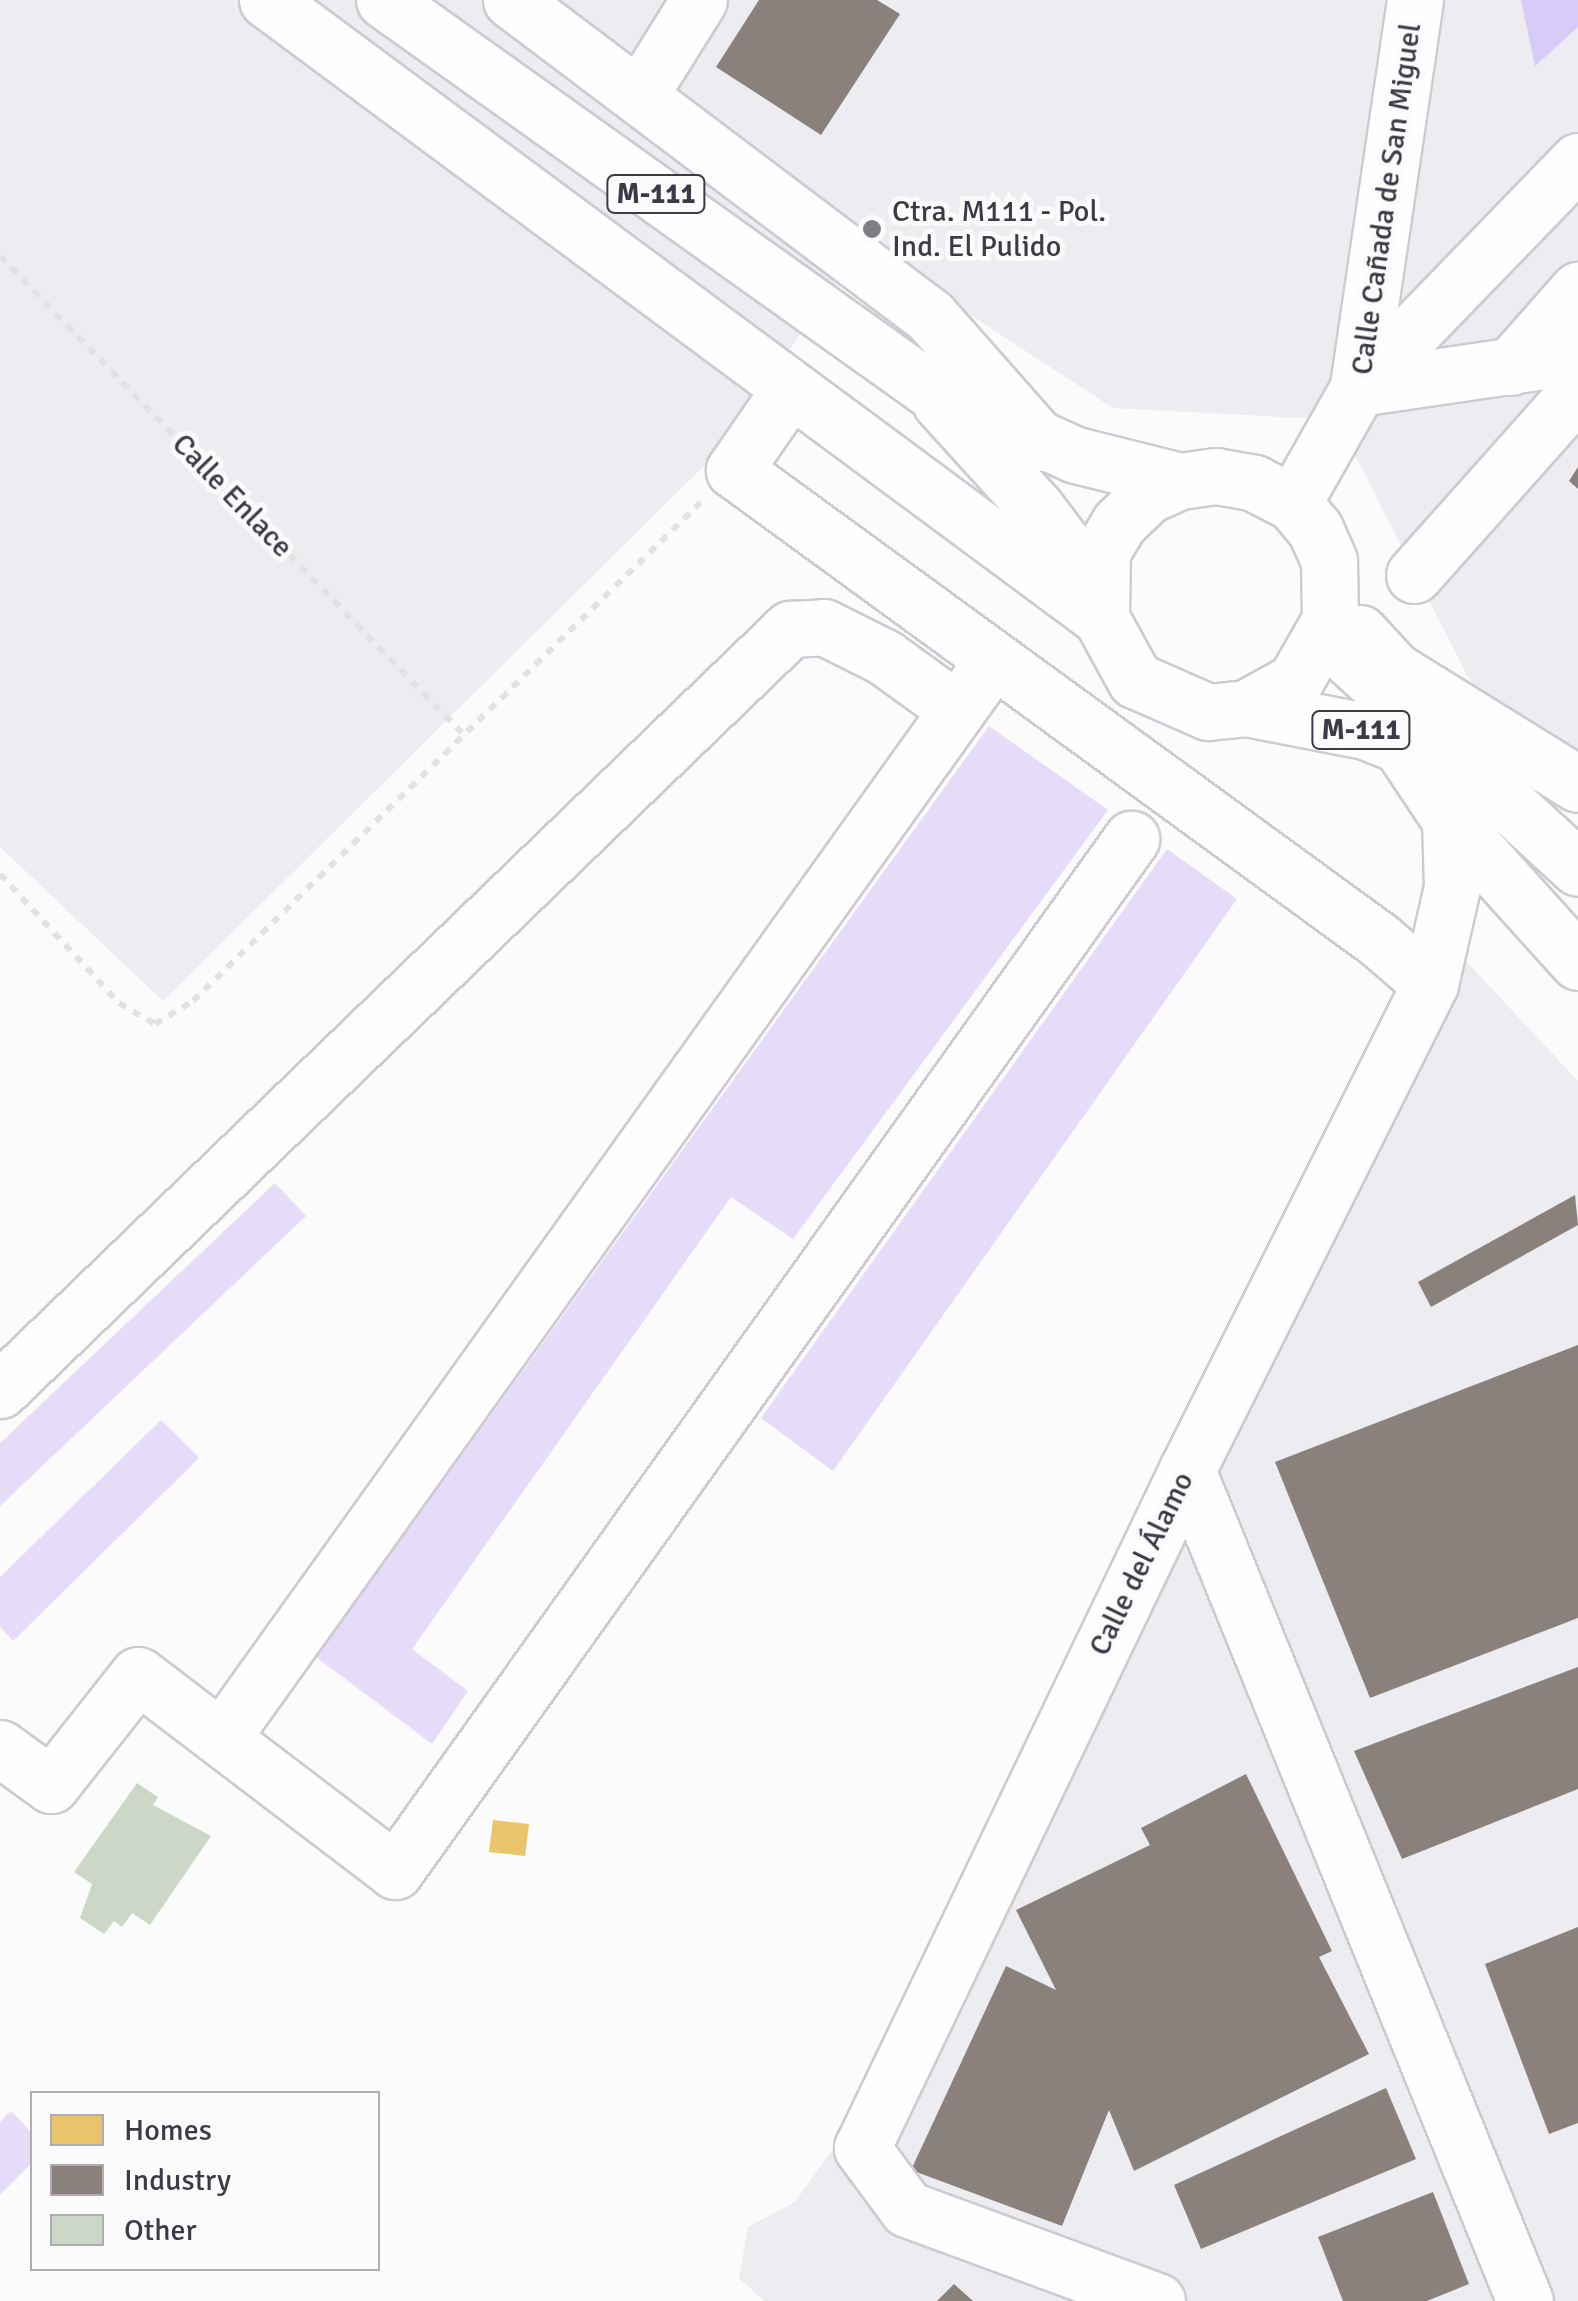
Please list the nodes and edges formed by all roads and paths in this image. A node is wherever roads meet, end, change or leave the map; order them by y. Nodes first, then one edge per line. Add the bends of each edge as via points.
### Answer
1 (267, 0) edge
2 (384, 0) edge
3 (511, 0) edge
4 (700, 0) edge
5 (1415, 0) edge
6 (638, 96) junction
7 (1578, 161) edge
8 (0, 256) edge
9 (1578, 290) edge
10 (1578, 356) edge
11 (1510, 367) junction
12 (928, 388) junction
13 (1358, 388) junction
14 (1578, 391) edge
15 (788, 392) junction
16 (1042, 443) junction
17 (734, 470) junction
18 (1180, 481) junction
19 (1293, 503) junction
20 (1414, 575) dead end
21 (1099, 604) junction
22 (1329, 620) junction
23 (993, 660) junction
24 (1246, 708) junction
25 (956, 709) junction
26 (464, 735) junction
27 (1578, 784) edge
28 (1460, 796) junction
29 (1132, 838) dead end
30 (1578, 868) edge
31 (0, 874) edge
32 (1578, 962) edge
33 (1430, 984) junction
34 (0, 1390) edge
35 (1187, 1470) junction
36 (222, 1737) junction
37 (0, 1748) edge
38 (1157, 2301) edge
39 (1525, 2301) edge

1 - 15 street
2 - 12 street, M-111
3 - 6 street
4 - 6 street
5 - 13 street, Calle Cañada de San Miguel
6 - 16 street via 930,316
7 - 13 street, Calle Cañada de San Miguel
8 - 26 path, Calle Enlace
9 - 11 street
10 - 11 street
11 - 13 street
12 - 16 street, M-111
12 - 21 street, M-111 via 1037,509
13 - 19 street
14 - 20 street
15 - 17 street
15 - 21 street
16 - 18 street, M-111
17 - 23 street
17 - 26 path
18 - 19 street, M-111 via 1216,476 1254,483
18 - 21 street, M-111 via 1147,496 1119,523 1102,552
19 - 22 street via 1330,561
21 - 24 street, M-111 via 1134,680 1208,712
22 - 24 street, M-111 via 1295,680
22 - 27 street via 1394,670
22 - 28 street, M-111
23 - 25 street
23 - 33 street
24 - 28 street, M-111 via 1365,732 1402,748
25 - 34 street via 884,657 824,626 790,629
25 - 36 street
26 - 31 path via 193,1001 155,1024 118,1003
28 - 30 street, M-111
28 - 32 street
28 - 33 street, Calle del Álamo via 1452,887
29 - 36 street via 395,1871
33 - 35 street, Calle del Álamo
35 - 38 street, Calle del Álamo via 862,2148 907,2210
35 - 39 street
36 - 37 street via 138,1675 50,1785

